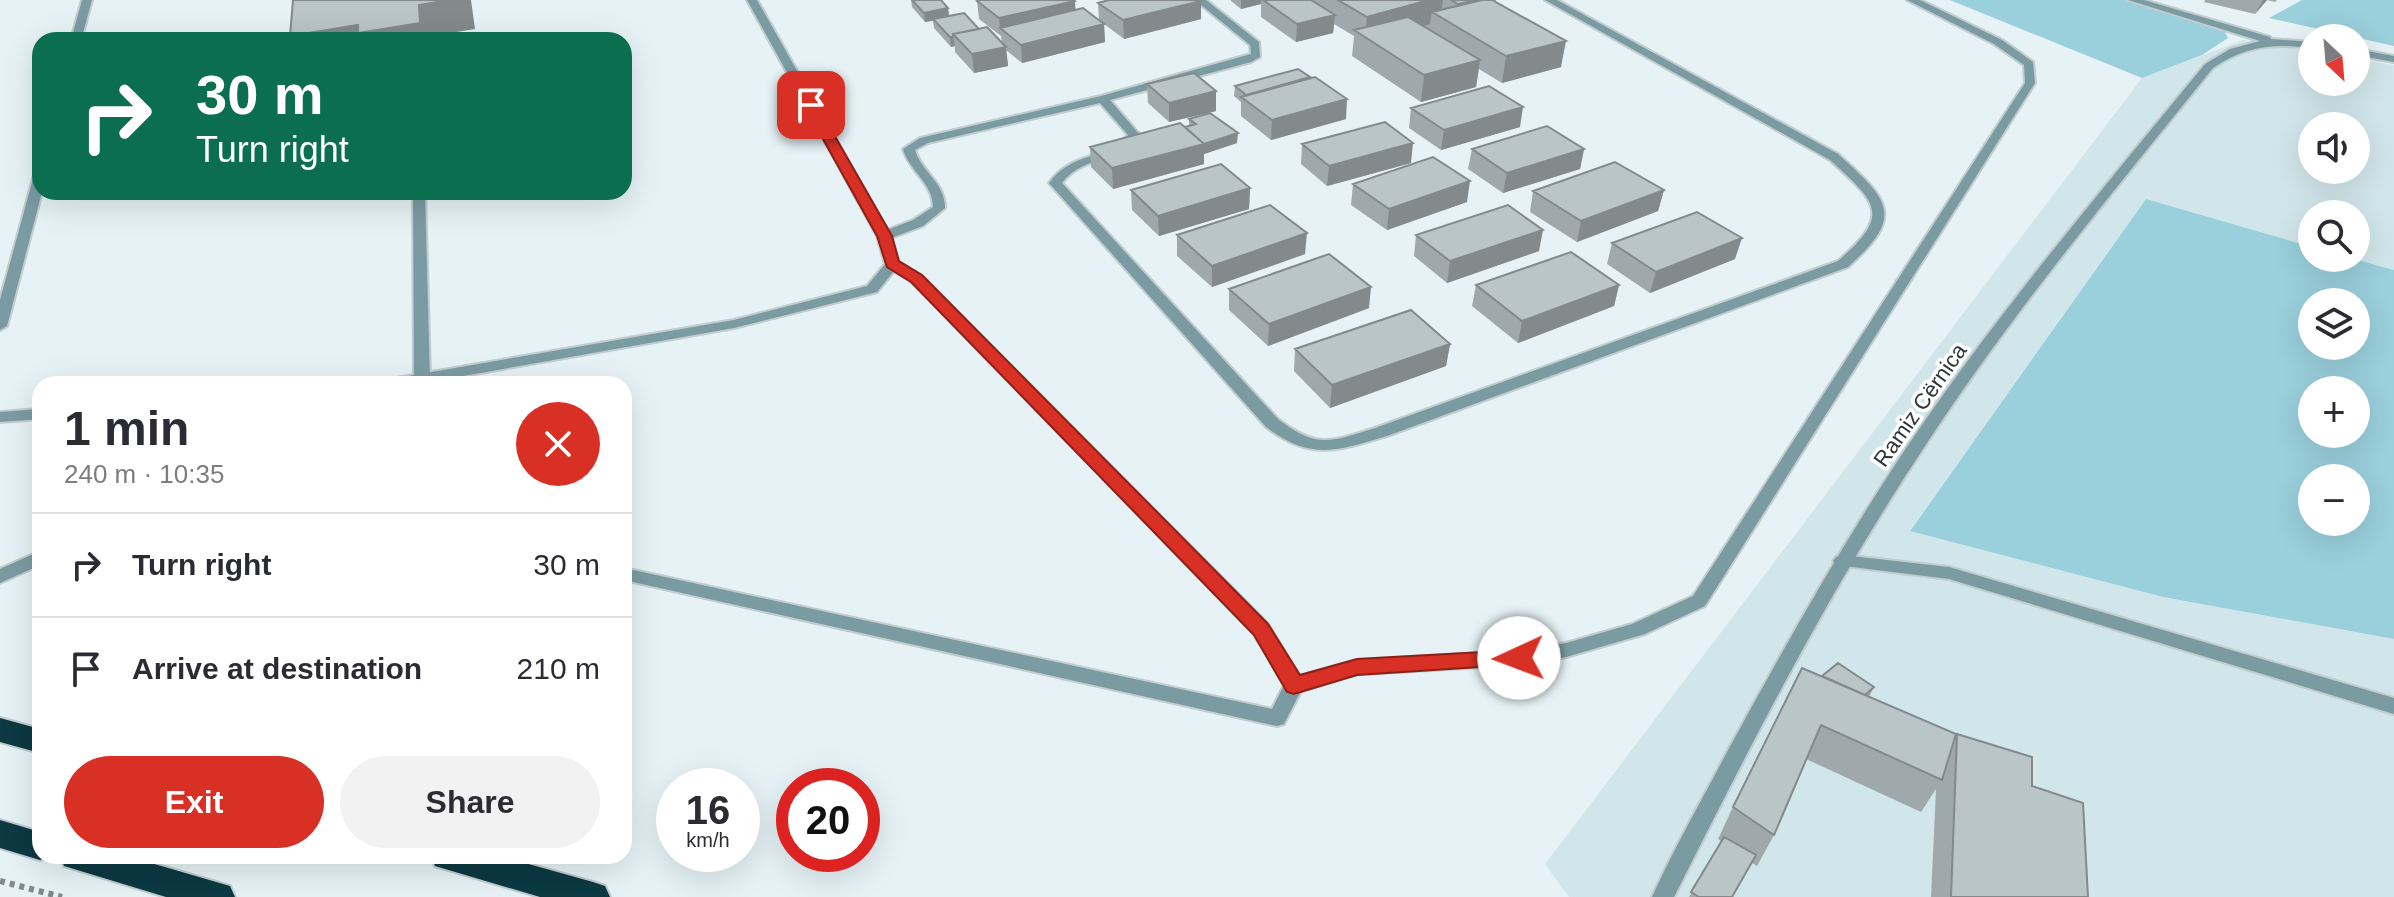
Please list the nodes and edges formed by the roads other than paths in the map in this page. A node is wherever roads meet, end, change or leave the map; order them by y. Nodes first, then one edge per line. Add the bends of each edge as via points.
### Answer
1 (87, 0) edge
2 (752, 0) edge
3 (1200, 0) edge
4 (1550, 0) edge
5 (1912, 0) edge
6 (2133, 0) edge
7 (78, 32) edge
8 (2274, 41) junction
9 (2298, 44) edge
10 (2370, 55) edge
11 (2394, 59) edge
12 (1103, 99) junction
13 (33, 200) edge
14 (419, 200) edge
15 (884, 236) junction
16 (892, 264) junction
17 (917, 279) junction
18 (872, 289) junction
19 (0, 326) edge
20 (422, 376) edge
21 (434, 376) edge
22 (32, 415) edge
23 (0, 417) edge
24 (32, 561) edge
25 (1842, 561) junction
26 (632, 576) edge
27 (0, 577) edge
28 (1294, 685) junction
29 (2394, 706) edge
30 (0, 730) edge
31 (32, 739) edge
32 (0, 834) edge
33 (32, 844) edge
34 (101, 864) edge
35 (475, 864) edge
36 (199, 895) edge
37 (593, 897) edge
38 (1663, 897) edge

1 - 7 street
2 - 15 street
3 - 12 street via 1255,44 1256,55
4 - 12 street via 1834,157 1867,188 1878,207 1876,230 1843,264 1381,432 1332,447 1296,443 1272,423 1055,183 1061,171 1118,149 1134,135
5 - 28 street via 1998,42 2029,64 2030,83 1699,601 1638,629 1566,650 1519,658 1357,667
6 - 8 street
8 - 9 street, Ramiz Cërnica
8 - 25 street, Ramiz Cërnica via 2226,53 2202,75 1998,331
10 - 11 street
12 - 15 street via 914,145 910,157 935,185 939,208
13 - 19 street
14 - 20 street
15 - 16 street
16 - 17 street
16 - 18 street
17 - 18 street
17 - 28 street via 1261,629
18 - 21 street via 734,324
22 - 23 street
24 - 27 street
25 - 29 street via 1949,573
25 - 38 street, Ramiz Cërnica
26 - 28 street via 1277,718
30 - 31 highway
32 - 33 highway
34 - 36 highway
35 - 37 highway

